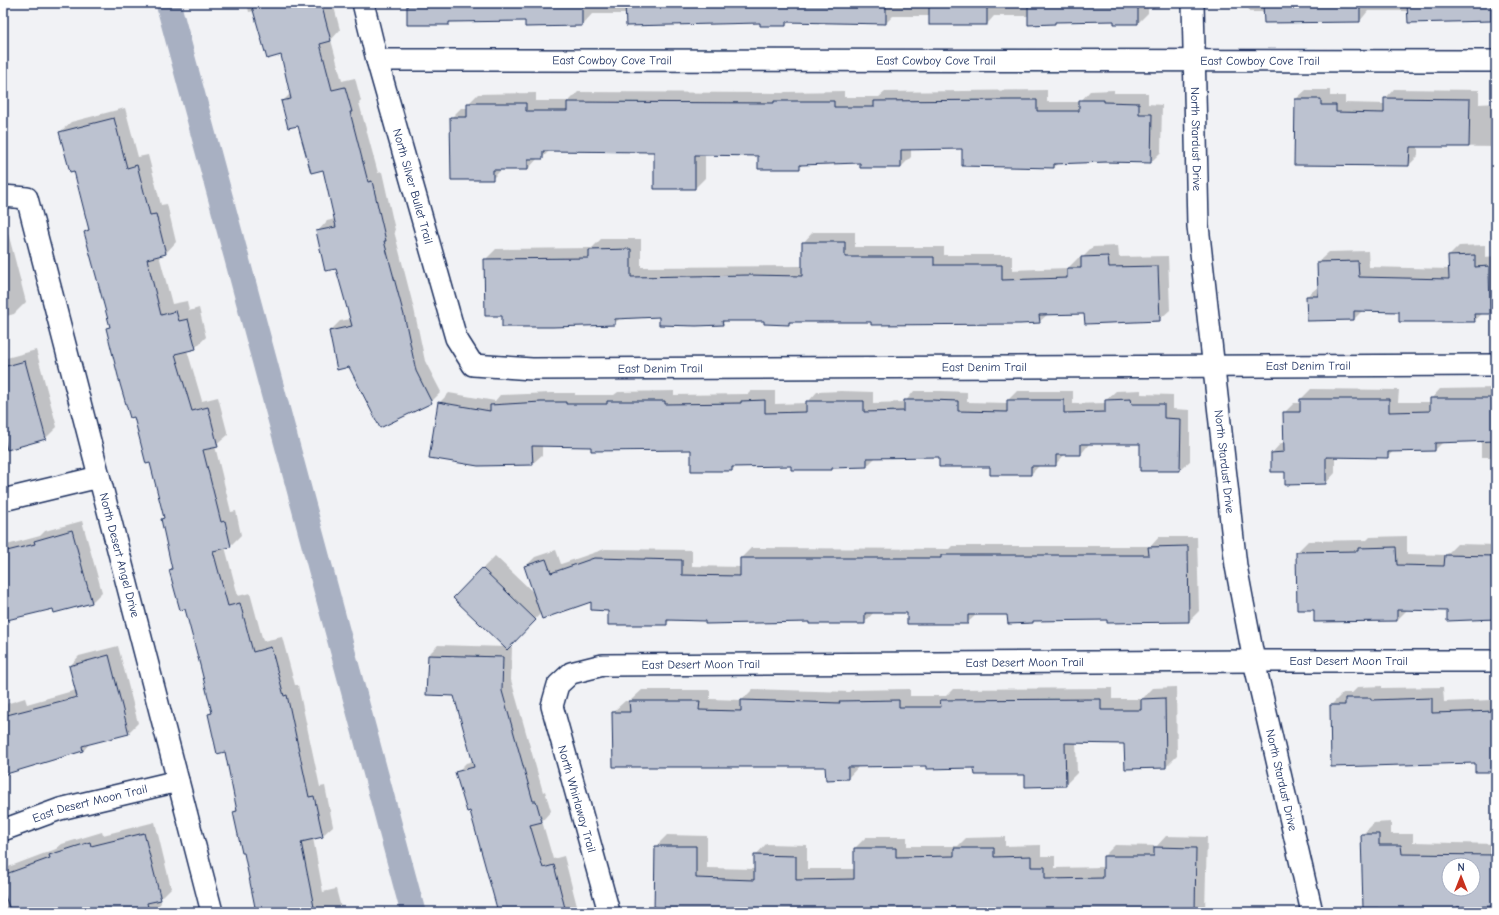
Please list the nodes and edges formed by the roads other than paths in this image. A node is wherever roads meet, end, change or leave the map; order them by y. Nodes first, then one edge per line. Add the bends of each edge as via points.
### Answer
1 (363, 3) edge
2 (1193, 3) edge
3 (377, 60) junction
4 (1193, 61) junction
5 (1496, 61) edge
6 (3, 196) edge
7 (473, 365) joint
8 (1496, 365) edge
9 (1214, 366) junction
10 (99, 477) junction
11 (3, 500) edge
12 (1254, 661) junction
13 (1496, 661) edge
14 (558, 685) joint
15 (178, 781) junction
16 (3, 830) edge
17 (212, 912) edge
18 (608, 912) edge
19 (1312, 912) edge

1 - 3 street, North Silver Bullet Trail
2 - 4 street, North Stardust Drive
3 - 4 street, East Cowboy Cove Trail
3 - 7 street, North Silver Bullet Trail via 456,338
4 - 5 street, East Cowboy Cove Trail
4 - 9 street, North Stardust Drive via 1198,226
6 - 10 street, North Desert Angel Drive via 28,198
7 - 9 street, East Denim Trail via 532,369
8 - 9 street, East Denim Trail
9 - 12 street, North Stardust Drive via 1236,566
10 - 11 street
10 - 15 street, North Desert Angel Drive
12 - 13 street, East Desert Moon Trail
12 - 14 street, East Desert Moon Trail via 603,665 571,673
12 - 19 street, North Stardust Drive
14 - 18 street, North Whirlaway Trail via 552,706
15 - 16 street, East Desert Moon Trail via 60,809
15 - 17 street, North Desert Angel Drive

